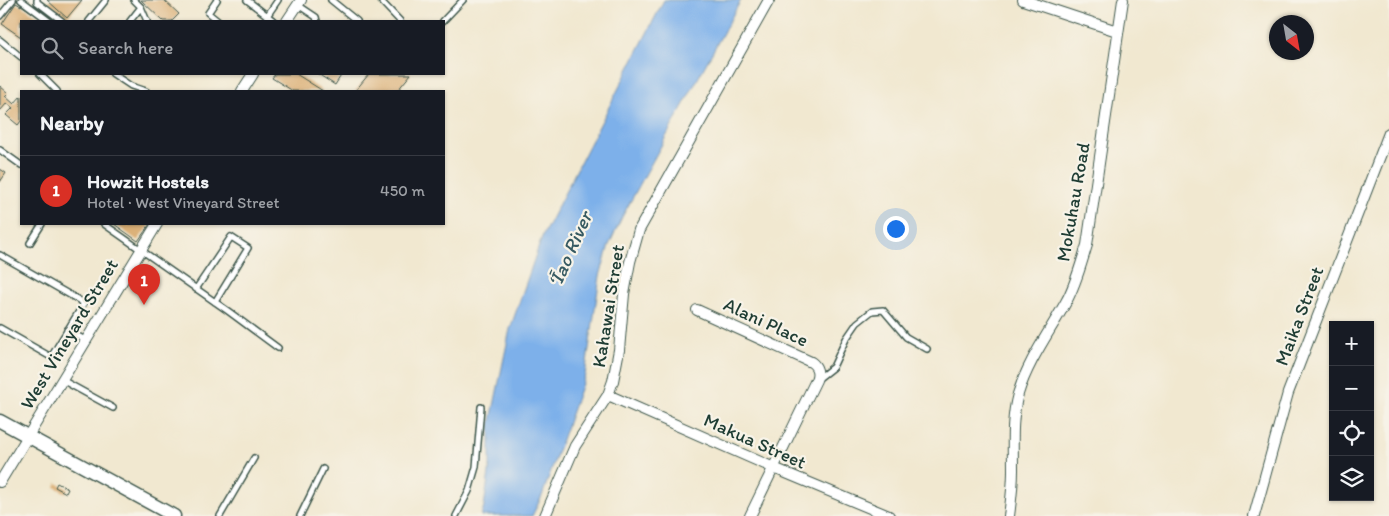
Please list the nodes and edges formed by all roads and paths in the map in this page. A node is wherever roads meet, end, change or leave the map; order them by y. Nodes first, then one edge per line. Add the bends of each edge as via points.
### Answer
1 (13, 0) edge
2 (21, 0) edge
3 (37, 0) edge
4 (106, 0) edge
5 (134, 0) edge
6 (217, 0) edge
7 (247, 0) edge
8 (278, 0) edge
9 (331, 0) edge
10 (380, 0) edge
11 (463, 0) edge
12 (769, 0) edge
13 (1023, 0) edge
14 (1123, 0) edge
15 (299, 2) edge
16 (141, 7) junction
17 (0, 16) edge
18 (267, 16) junction
19 (48, 20) edge
20 (61, 20) edge
21 (90, 20) edge
22 (131, 20) edge
23 (148, 20) edge
24 (217, 20) edge
25 (273, 20) edge
26 (288, 20) edge
27 (317, 20) edge
28 (356, 20) edge
29 (399, 20) edge
30 (444, 20) edge
31 (1117, 30) junction
32 (0, 40) edge
33 (20, 56) edge
34 (41, 75) edge
35 (114, 75) edge
36 (253, 75) edge
37 (56, 90) edge
38 (143, 90) edge
39 (243, 90) edge
40 (1389, 133) edge
41 (0, 150) edge
42 (19, 164) edge
43 (41, 225) edge
44 (105, 225) edge
45 (156, 225) edge
46 (30, 243) dead end
47 (140, 250) junction
48 (0, 255) edge
49 (196, 288) junction
50 (215, 302) junction
51 (697, 310) dead end
52 (0, 328) edge
53 (67, 330) junction
54 (85, 340) junction
55 (278, 348) dead end
56 (927, 350) dead end
57 (817, 376) junction
58 (62, 380) junction
59 (608, 395) junction
60 (481, 407) dead end
61 (113, 408) dead end
62 (0, 421) edge
63 (28, 437) junction
64 (254, 458) dead end
65 (774, 468) junction
66 (323, 469) dead end
67 (0, 482) edge
68 (174, 516) edge
69 (220, 516) edge
70 (300, 516) edge
71 (456, 516) edge
72 (546, 516) edge
73 (750, 516) edge
74 (889, 516) edge
75 (1009, 516) edge
76 (1254, 516) edge

1 - 17 lane
2 - 19 lane
3 - 20 lane
4 - 21 lane
5 - 16 lane
6 - 24 lane via 208,13
7 - 18 lane
8 - 18 lane
9 - 28 lane
10 - 29 lane
11 - 30 lane
12 - 59 street, Kahawai Street via 639,230 630,262 613,382
13 - 31 street
14 - 31 street, Mokuhau Road
15 - 26 street
15 - 27 lane
16 - 22 lane
16 - 23 lane
18 - 25 lane
31 - 75 street, Mokuhau Road via 1087,245 1067,300 1030,364 1018,395 1012,429
32 - 33 lane
34 - 37 lane
35 - 38 lane
36 - 39 street
40 - 76 street, Maika Street via 1288,393
41 - 42 lane
43 - 46 lane
44 - 47 lane
45 - 47 street, West Vineyard Street
47 - 49 lane
47 - 54 street, West Vineyard Street
48 - 53 lane via 84,303
49 - 50 lane
49 - 50 lane via 231,237 248,248
50 - 55 lane
51 - 57 street, Alani Place via 812,363
52 - 53 lane via 51,357
53 - 54 lane
54 - 58 street, West Vineyard Street
56 - 57 lane via 906,337 883,310 872,310 846,339 833,367
57 - 65 street
58 - 61 lane
58 - 63 street, West Vineyard Street
59 - 65 street, Makua Street
59 - 72 street, Kahawai Street via 575,446
60 - 71 lane via 476,467 469,491
62 - 63 street
63 - 67 street, West Vineyard Street
63 - 68 street
64 - 69 lane
65 - 73 street
65 - 74 street, Makua Street
66 - 70 lane

